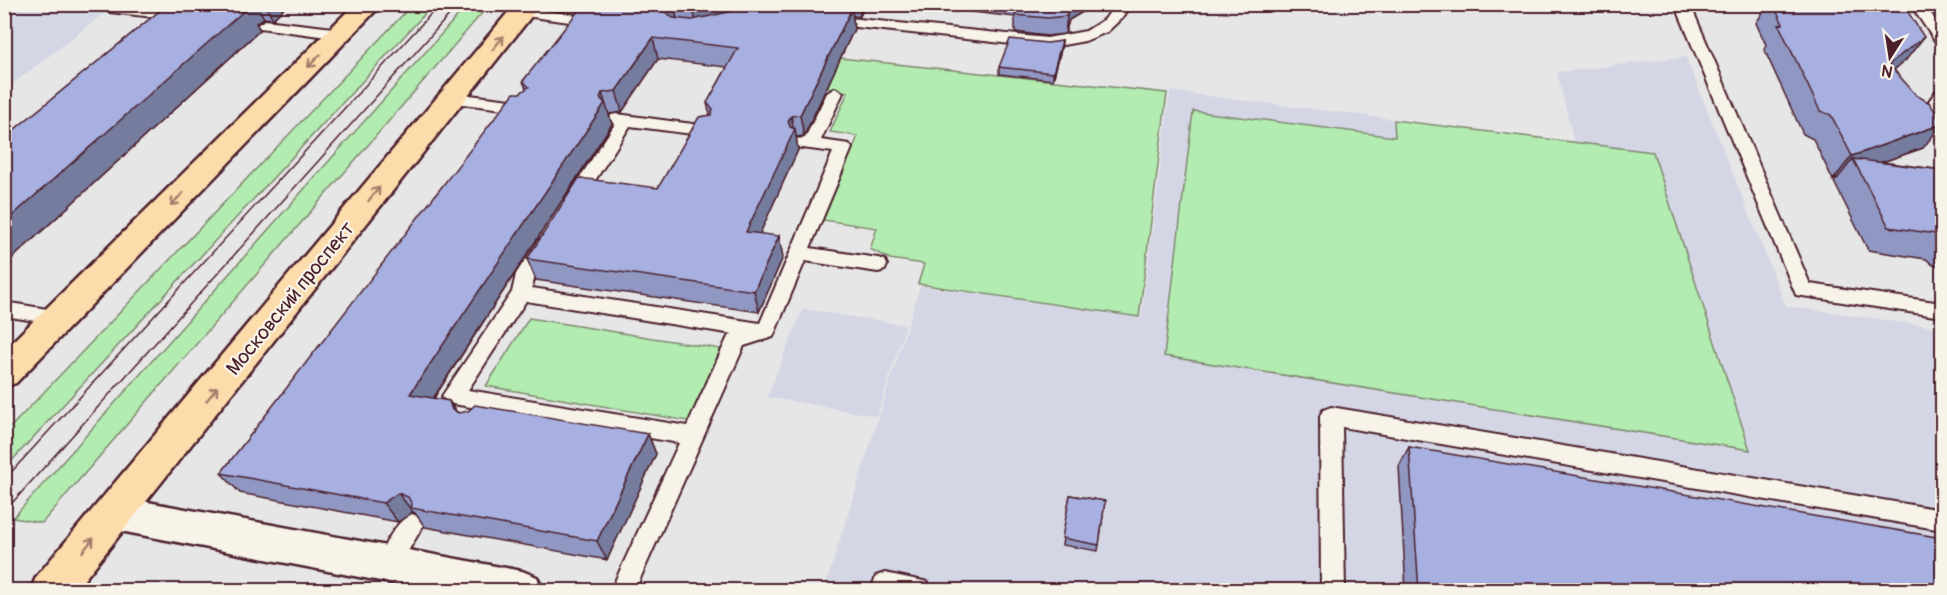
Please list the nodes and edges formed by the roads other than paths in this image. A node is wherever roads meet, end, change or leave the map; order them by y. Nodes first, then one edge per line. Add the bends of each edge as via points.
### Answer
1 (370, 4) edge
2 (1123, 4) edge
3 (1682, 4) edge
4 (1917, 4) edge
5 (109, 8) dead end
6 (526, 8) edge
7 (183, 12) edge
8 (811, 18) edge
9 (592, 21) edge
10 (266, 25) dead end
11 (146, 26) edge
12 (342, 34) junction
13 (1942, 41) edge
14 (835, 93) dead end
15 (1942, 95) edge
16 (453, 98) junction
17 (527, 107) edge
18 (1942, 113) edge
19 (708, 131) edge
20 (564, 216) edge
21 (552, 235) edge
22 (799, 253) junction
23 (878, 265) dead end
24 (521, 293) junction
25 (4, 309) edge
26 (1942, 310) edge
27 (60, 318) junction
28 (766, 332) junction
29 (4, 373) edge
30 (487, 402) junction
31 (474, 423) edge
32 (693, 436) junction
33 (115, 513) junction
34 (1942, 520) edge
35 (412, 524) edge
36 (387, 566) junction
37 (885, 584) dead end
38 (51, 591) edge
39 (522, 591) edge
40 (623, 591) edge
41 (919, 591) edge
42 (1333, 591) edge

1 - 12 main road
2 - 8 lane via 1109,23 1070,42 1047,43
3 - 26 lane via 1803,290
4 - 13 lane
5 - 7 lane
6 - 9 lane
16 -> 6 main road, Московский проспект
7 - 11 lane
10 - 12 lane
12 -> 27 main road
14 - 22 lane via 806,144 843,148
15 - 18 lane via 1937,101
16 - 17 lane
33 -> 16 main road, Московский проспект
19 - 20 lane via 622,120
21 - 24 lane via 526,274
22 - 23 lane
22 - 28 lane
24 - 28 lane
24 - 30 lane via 453,396
25 - 27 lane
27 - 29 main road
28 - 32 lane via 736,341
30 - 31 lane
30 - 32 lane
32 - 40 lane
33 - 36 street
38 -> 33 main road, Московский проспект
34 - 42 lane via 1331,416
35 - 36 lane
36 - 39 street
37 - 41 lane

